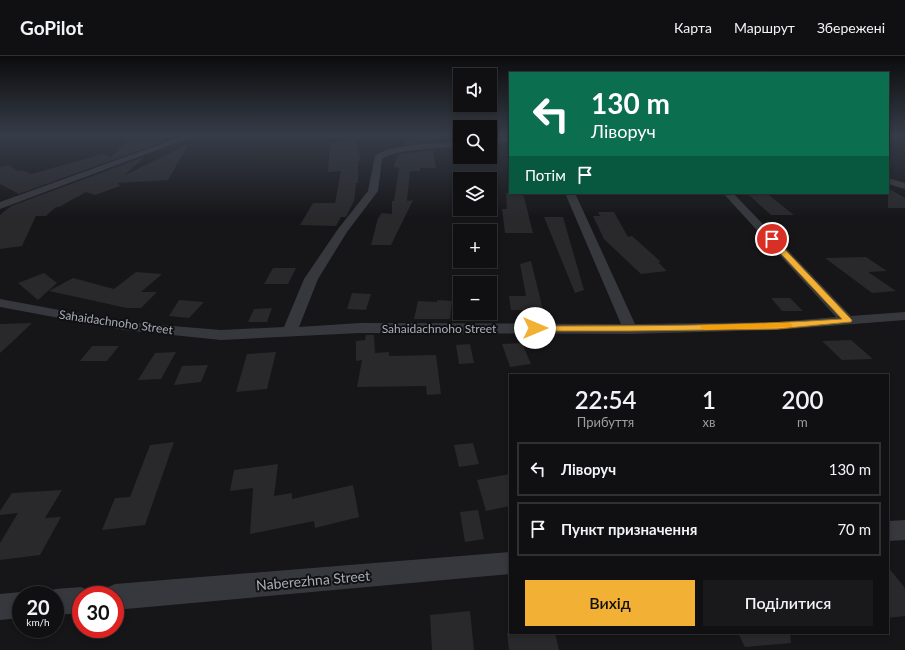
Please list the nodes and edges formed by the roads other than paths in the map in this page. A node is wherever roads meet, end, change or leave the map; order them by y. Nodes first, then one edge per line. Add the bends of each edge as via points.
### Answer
1 (118, 163) edge
2 (377, 163) edge
3 (889, 181) edge
4 (905, 186) edge
5 (570, 194) edge
6 (729, 194) edge
7 (0, 206) edge
8 (0, 303) edge
9 (905, 316) edge
10 (848, 321) junction
11 (630, 329) junction
12 (290, 331) junction
13 (905, 530) edge
14 (889, 531) edge
15 (509, 563) edge
16 (124, 596) edge
17 (12, 606) edge
18 (0, 607) edge

1 - 7 street
2 - 12 street via 373,191 342,231 311,279
3 - 4 street
5 - 11 street
6 - 10 street
8 - 12 street, Sahaidachnoho Street via 124,326 221,335
9 - 10 street, Sahaidachnoho Street
10 - 11 street, Sahaidachnoho Street via 777,326
11 - 12 street, Sahaidachnoho Street via 360,328
13 - 14 street
15 - 16 street, Naberezhna Street
17 - 18 street

